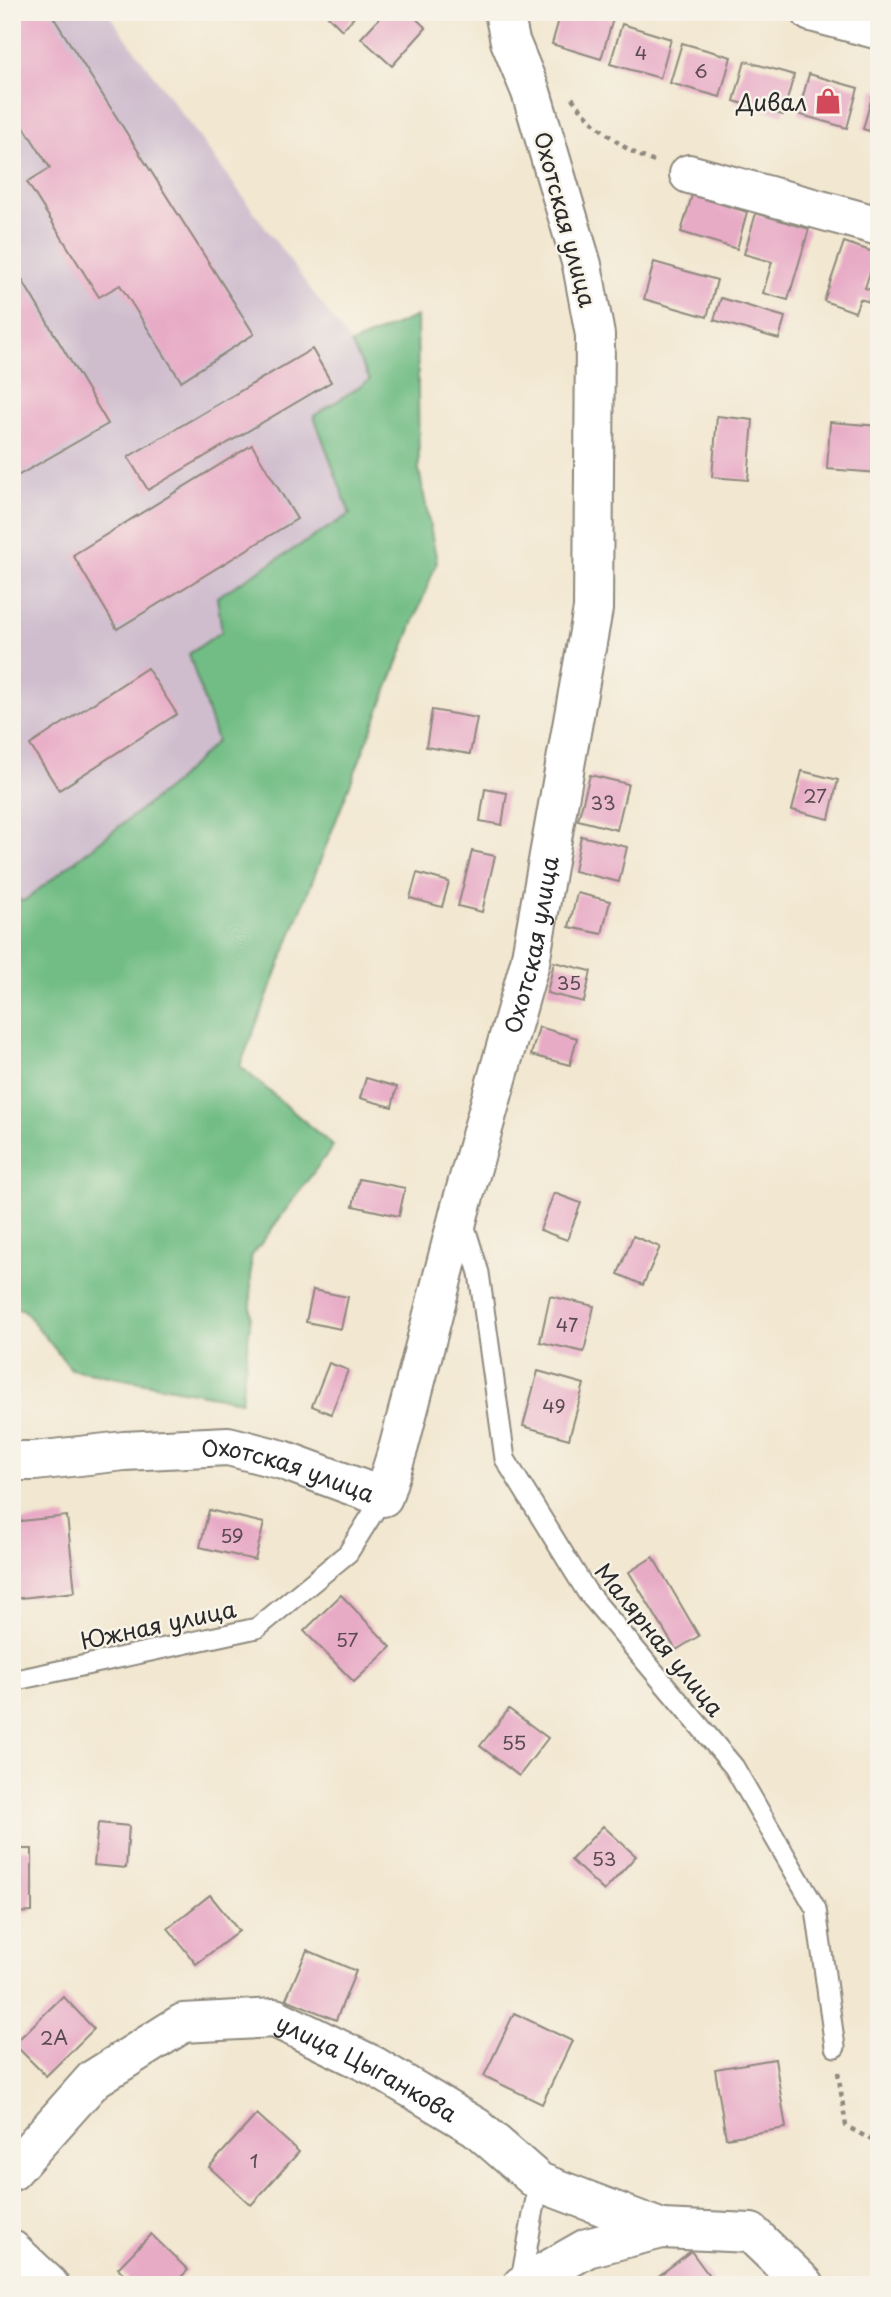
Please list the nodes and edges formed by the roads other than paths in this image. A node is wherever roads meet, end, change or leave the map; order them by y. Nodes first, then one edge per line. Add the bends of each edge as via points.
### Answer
1 (504, 12) edge
2 (811, 12) edge
3 (879, 30) edge
4 (689, 174) road end
5 (879, 226) edge
6 (460, 1210) junction
7 (12, 1461) edge
8 (383, 1497) junction
9 (12, 1681) edge
10 (835, 2047) road end
11 (12, 2171) edge
12 (539, 2182) junction
13 (662, 2229) junction
14 (12, 2250) edge
15 (49, 2285) edge
16 (521, 2285) edge
17 (805, 2285) edge

1 - 6 street, Охотская улица via 582,265 595,335 593,608 530,962
2 - 3 street
4 - 5 street
6 - 8 street, Охотская улица
6 - 10 lane, Малярная улица via 479,1273 505,1459 587,1592 734,1768 816,1909
7 - 8 street, Охотская улица via 228,1446 283,1460
8 - 9 lane, Южная улица via 348,1553 257,1628
11 - 12 street, улица Цыганкова via 94,2079 183,2023 275,2018 373,2066 477,2127
12 - 13 street, улица Цыганкова
12 - 16 lane
13 - 16 street via 587,2248
13 - 17 street via 751,2233
14 - 15 street

